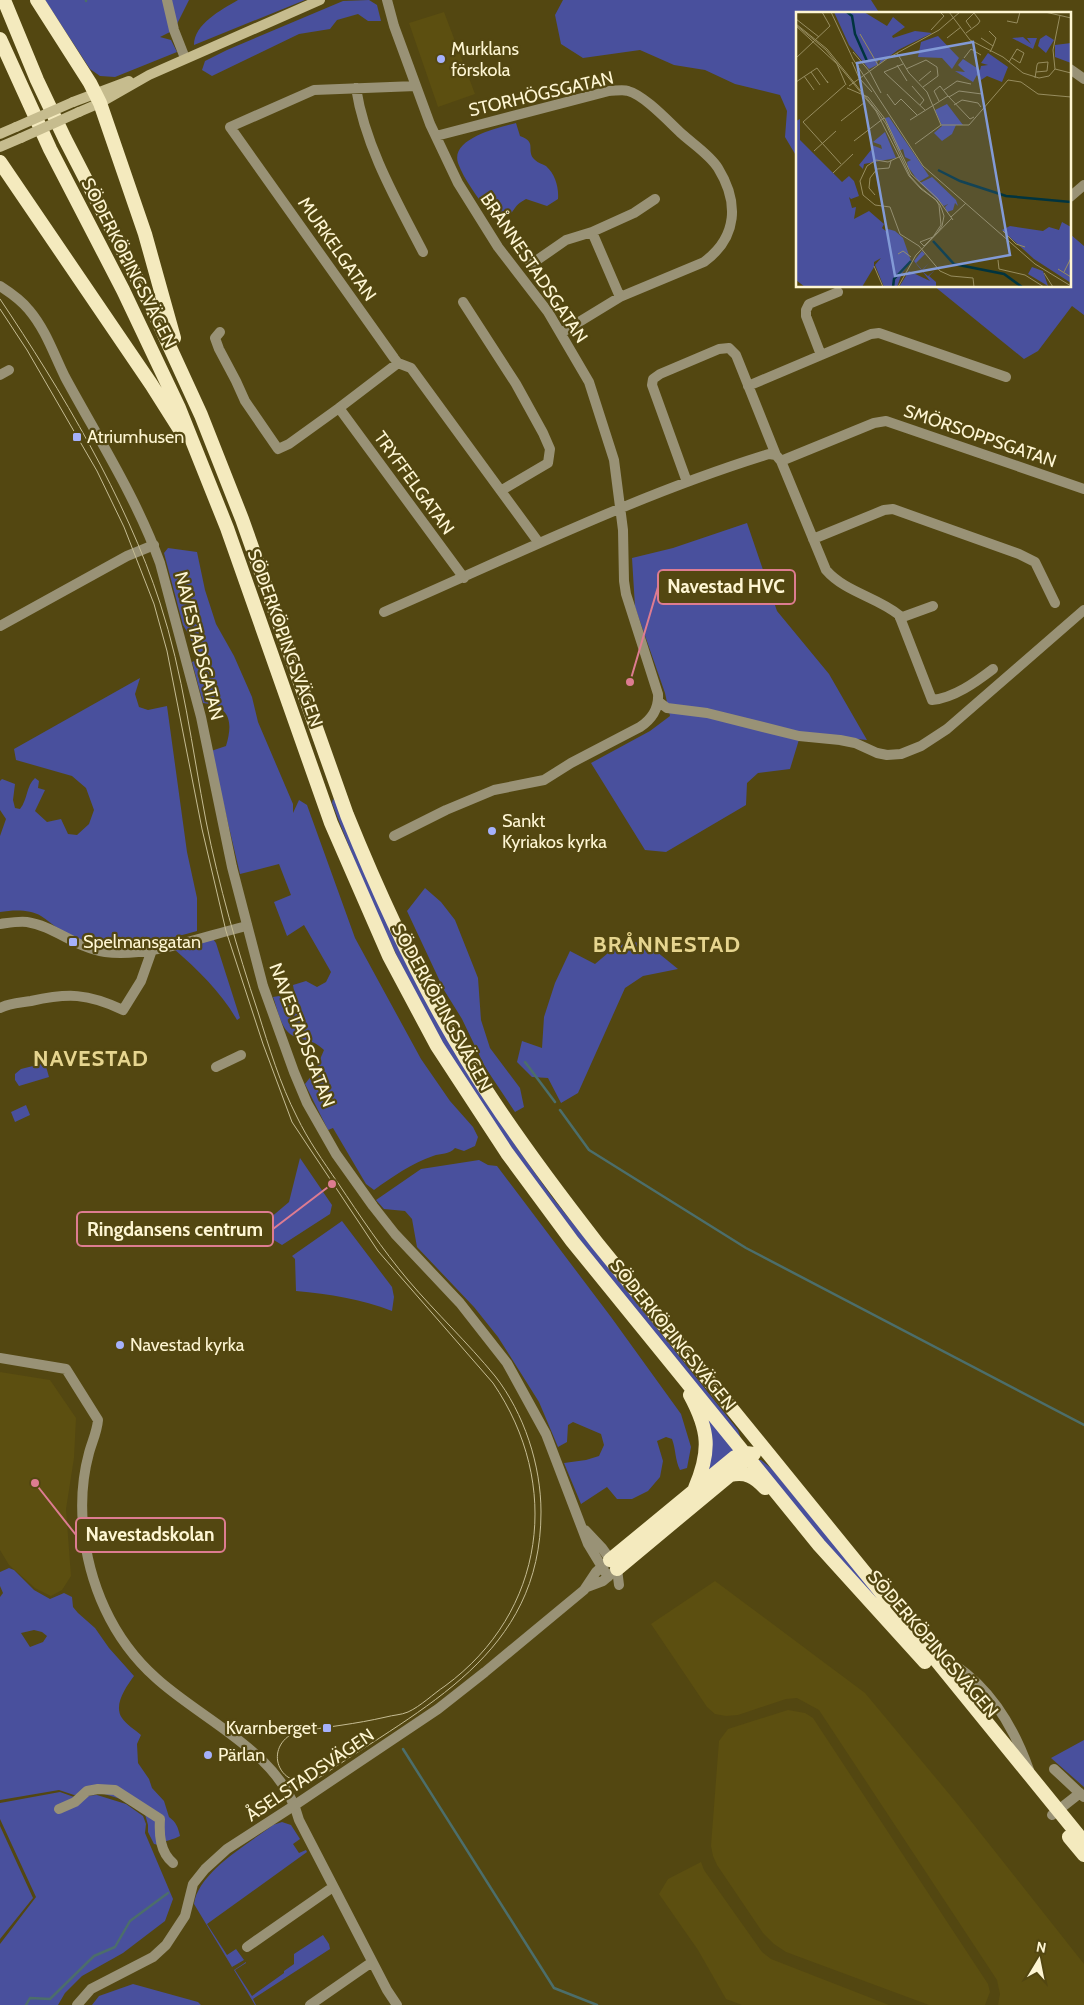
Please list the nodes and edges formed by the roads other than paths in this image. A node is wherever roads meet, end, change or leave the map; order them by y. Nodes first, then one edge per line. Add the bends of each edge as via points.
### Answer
1 (4, 0) edge
2 (37, 0) edge
3 (166, 0) edge
4 (320, 0) edge
5 (387, 0) edge
6 (0, 39) edge
7 (185, 58) junction
8 (1072, 70) edge
9 (1084, 79) edge
10 (416, 86) junction
11 (356, 88) junction
12 (98, 98) junction
13 (0, 134) edge
14 (436, 136) junction
15 (0, 147) edge
16 (0, 162) edge
17 (1084, 184) edge
18 (1072, 194) edge
19 (655, 199) dead end
20 (592, 232) junction
21 (423, 252) dead end
22 (530, 265) dead end
23 (0, 286) edge
24 (838, 292) dead end
25 (620, 297) junction
26 (464, 302) dead end
27 (220, 332) dead end
28 (561, 333) junction
29 (821, 355) junction
30 (398, 363) junction
31 (181, 368) junction
32 (1006, 377) dead end
33 (748, 386) junction
34 (340, 408) junction
35 (778, 458) junction
36 (206, 472) junction
37 (687, 482) junction
38 (502, 490) junction
39 (1084, 490) edge
40 (620, 508) junction
41 (813, 539) junction
42 (539, 543) junction
43 (154, 544) junction
44 (464, 578) junction
45 (1055, 603) dead end
46 (933, 606) dead end
47 (1084, 610) edge
48 (384, 612) dead end
49 (900, 618) junction
50 (0, 626) edge
51 (993, 669) dead end
52 (659, 702) junction
53 (394, 836) dead end
54 (0, 924) edge
55 (247, 926) junction
56 (152, 950) junction
57 (0, 1008) edge
58 (241, 1055) dead end
59 (216, 1067) dead end
60 (0, 1358) edge
61 (674, 1368) junction
62 (745, 1428) junction
63 (746, 1453) junction
64 (774, 1460) junction
65 (730, 1475) junction
66 (693, 1491) junction
67 (819, 1545) junction
68 (609, 1569) junction
69 (1054, 1769) dead end
70 (1082, 1795) edge
71 (295, 1806) junction
72 (60, 1809) dead end
73 (1055, 1812) junction
74 (1084, 1842) edge
75 (1084, 1855) edge
76 (173, 1863) dead end
77 (333, 1887) junction
78 (247, 1947) dead end
79 (372, 1962) junction
80 (77, 2005) edge
81 (310, 2005) edge
82 (397, 2005) edge

1 - 31 highway, SÖDERKÖPINGSVÄGEN via 65,139
2 - 12 highway
3 - 7 street
4 - 7 main road
5 - 10 street, BRÅNNESTADSGATAN
6 - 36 highway, SÖDERKÖPINGSVÄGEN via 50,148 154,353
7 - 12 main road
8 - 9 street
10 - 11 street, MURKELGATAN
10 - 14 street, BRÅNNESTADSGATAN
11 - 21 street via 360,113 376,156
11 - 30 street, MURKELGATAN via 314,90 230,127
12 - 13 main road, bridge via 73,102
12 - 15 main road, bridge via 79,112
12 - 31 highway via 145,234
14 - 25 street, STORHÖGSGATAN via 609,90 629,91 651,105 717,167 729,191 732,224 722,247 704,262
14 - 28 street, BRÅNNESTADSGATAN via 478,216
16 - 36 highway via 151,384
17 - 18 street
19 - 20 street via 634,213
20 - 22 street via 566,240
20 - 25 street
23 - 43 street, NAVESTADSGATAN via 15,296 42,328 141,513
24 - 29 street via 809,304 806,310
25 - 28 street, STORHÖGSGATAN
26 - 38 street via 516,384 550,449 548,463
27 - 34 street via 215,338 219,349 245,401 278,449
28 - 40 street, BRÅNNESTADSGATAN via 589,382 603,422 614,460
29 - 32 street via 879,333
29 - 33 street
30 - 34 street
30 - 38 street, MURKELGATAN via 411,368
31 - 62 highway, SÖDERKÖPINGSVÄGEN via 232,492 347,815 400,937 431,997 467,1061 546,1178
33 - 35 street
33 - 37 street via 736,355 729,348 719,349 653,380 652,385
34 - 44 street, TRYFFELGATAN
35 - 37 street, SMÖRSOPPSGATAN via 769,454
35 - 39 street, SMÖRSOPPSGATAN via 886,421
35 - 41 street
36 - 61 highway, SÖDERKÖPINGSVÄGEN via 331,823 407,990 452,1070 507,1153 572,1241
37 - 40 street, SMÖRSOPPSGATAN
38 - 42 street, MURKELGATAN
40 - 42 street
40 - 52 street, BRÅNNESTADSGATAN via 625,586
41 - 45 street via 893,509 1035,562
41 - 49 street via 826,570 836,581 890,608
42 - 44 street
43 - 50 street
43 - 55 street, NAVESTADSGATAN via 201,717
44 - 48 street
46 - 49 street
47 - 52 street via 947,729 921,746 901,754 887,756 855,743 799,736 707,713 667,708
49 - 51 street via 932,700 944,699
52 - 53 street via 648,721 640,727 544,780 494,790
54 - 56 street via 25,922 40,925 102,952 122,954
55 - 56 street
55 - 68 street, NAVESTADSGATAN via 284,1046 319,1126 351,1176 395,1234 460,1303 507,1363 554,1451 582,1527
56 - 57 street via 141,981 123,1010 92,998 64,994
58 - 59 street
60 - 71 street via 66,1369 98,1420 86,1470 83,1524 86,1554 115,1630 155,1678 258,1757 271,1770
61 - 63 highway, SÖDERKÖPINGSVÄGEN
61 - 66 highway via 697,1408 707,1440 703,1470
62 - 63 highway via 748,1439
62 - 64 highway, SÖDERKÖPINGSVÄGEN
63 - 64 highway
63 - 65 highway via 742,1463
63 - 66 highway via 735,1457
63 - 67 highway, SÖDERKÖPINGSVÄGEN
64 - 73 highway, SÖDERKÖPINGSVÄGEN via 1031,1776
65 - 67 highway via 744,1474 758,1480
65 - 68 highway
66 - 68 highway
67 - 73 highway, SÖDERKÖPINGSVÄGEN
68 - 71 street, ÅSELSTADSVÄGEN via 603,1581 587,1587 438,1709
69 - 70 street
70 - 73 street
71 - 77 street
71 - 80 street, ÅSELSTADSVÄGEN via 227,1849 205,1869 193,1884 185,1916 166,1946 152,1957 91,1989
72 - 76 street via 88,1791 115,1790 160,1819 159,1836 166,1857
73 - 74 highway, SÖDERKÖPINGSVÄGEN
73 - 75 highway, SÖDERKÖPINGSVÄGEN
77 - 78 street
77 - 79 street
79 - 81 street
79 - 82 street

